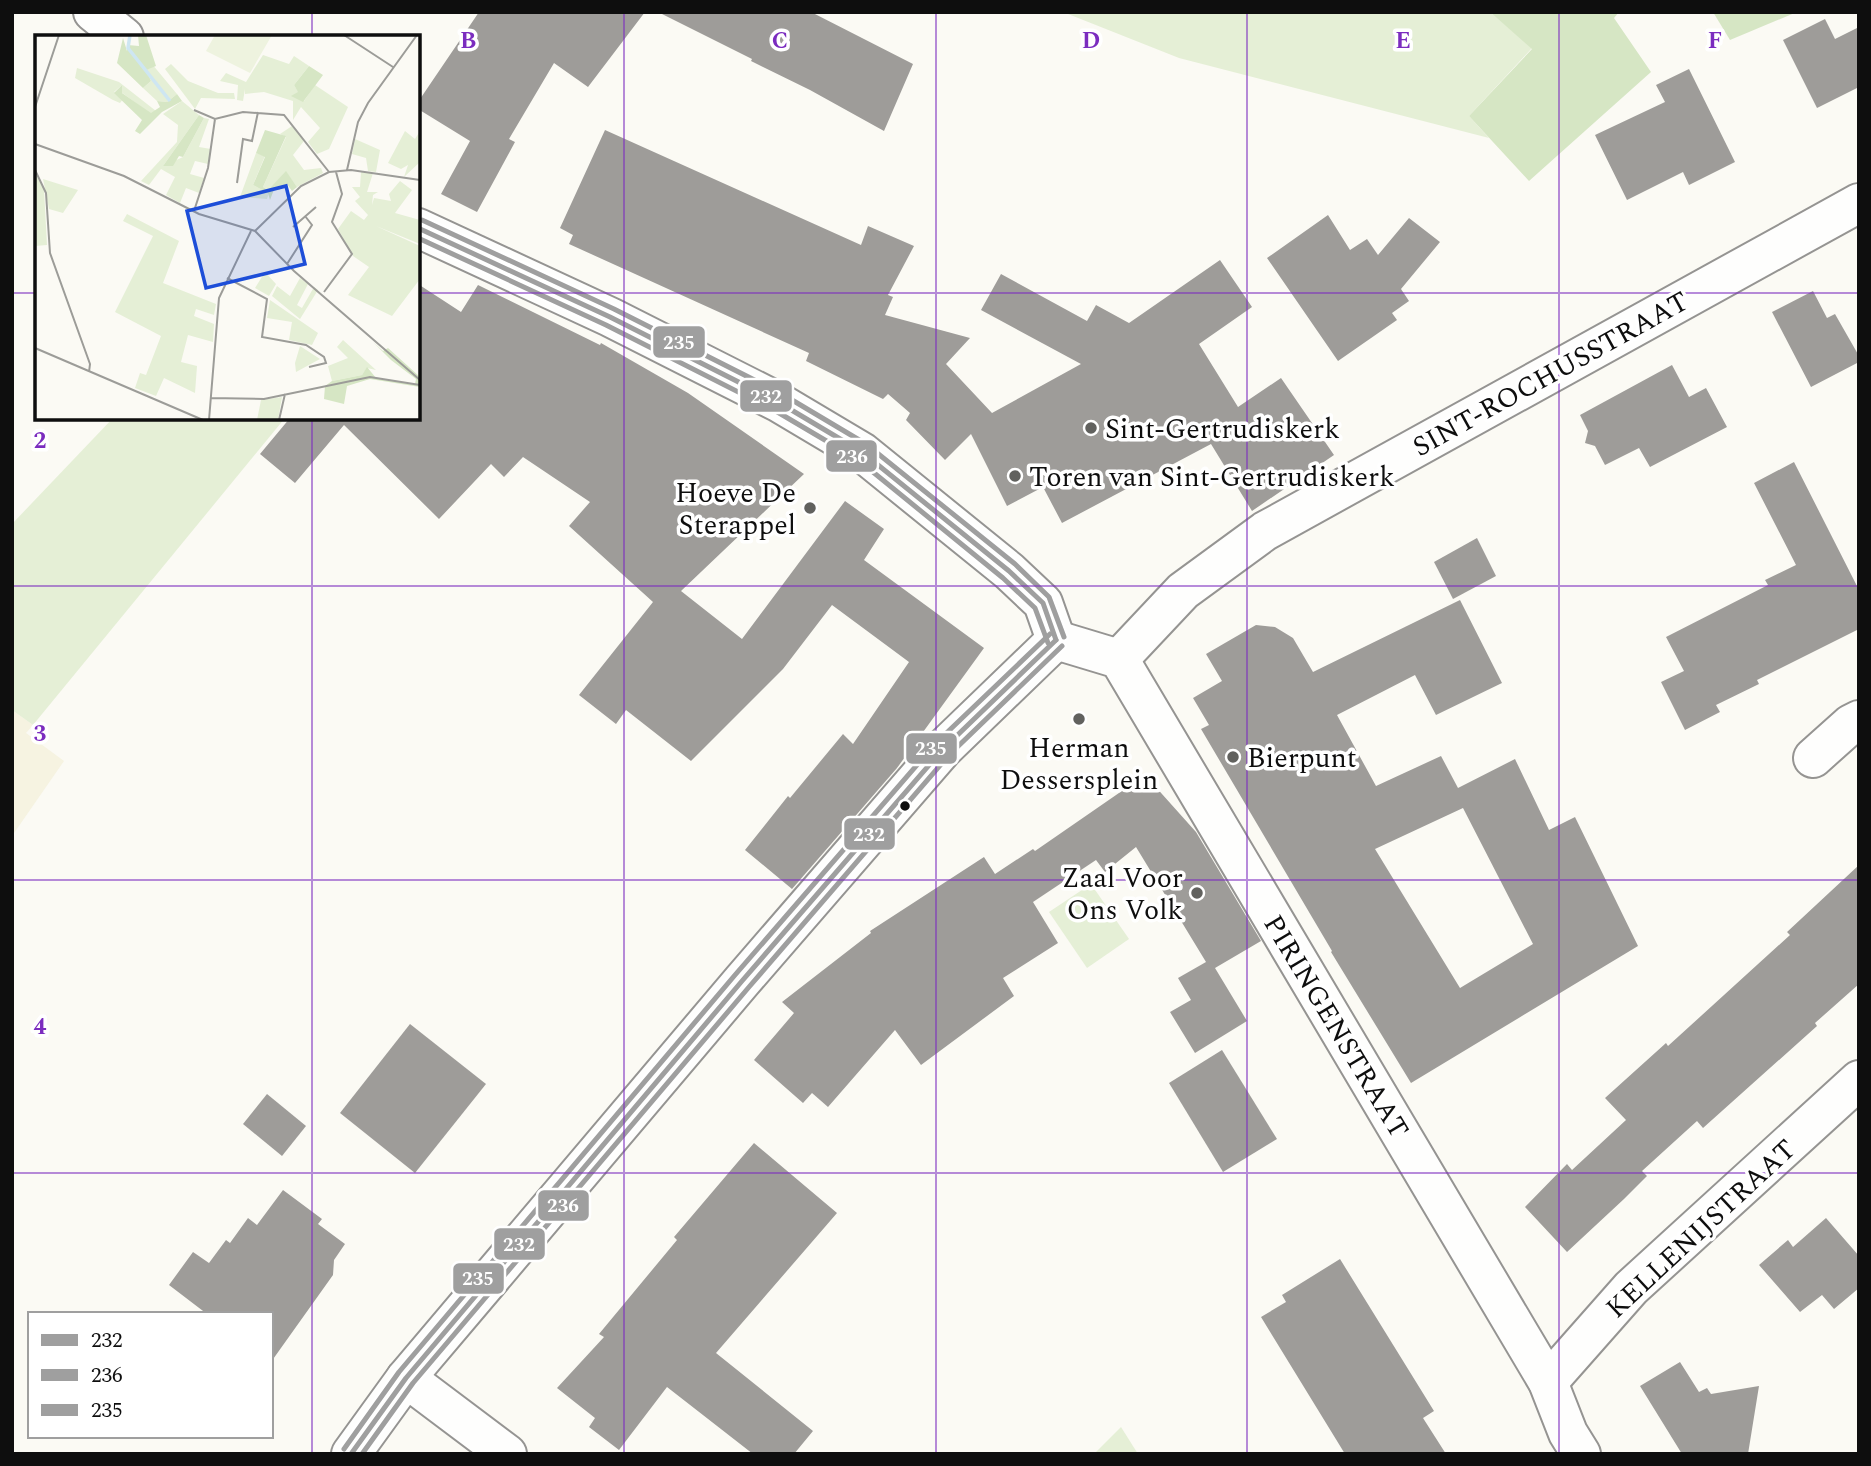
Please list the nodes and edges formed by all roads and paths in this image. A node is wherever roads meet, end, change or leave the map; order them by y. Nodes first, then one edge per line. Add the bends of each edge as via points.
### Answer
1 (1859, 203) edge
2 (420, 229) edge
3 (1056, 640) junction
4 (1119, 659) junction
5 (1859, 720) edge
6 (1813, 758) dead end
7 (1859, 1080) edge
8 (406, 1378) junction
9 (1548, 1382) junction
10 (351, 1454) edge
11 (507, 1454) edge
12 (1581, 1454) edge

1 - 4 street, SINT-ROCHUSSTRAAT via 1265,531 1183,592
2 - 3 street via 610,317 778,402 862,452 1043,603
3 - 4 street
3 - 8 street via 943,749
4 - 9 street, PIRINGENSTRAAT
5 - 6 street
7 - 9 street, KELLENIJSTRAAT via 1631,1288
8 - 10 street
8 - 11 street
9 - 12 street, PIRINGENSTRAAT

